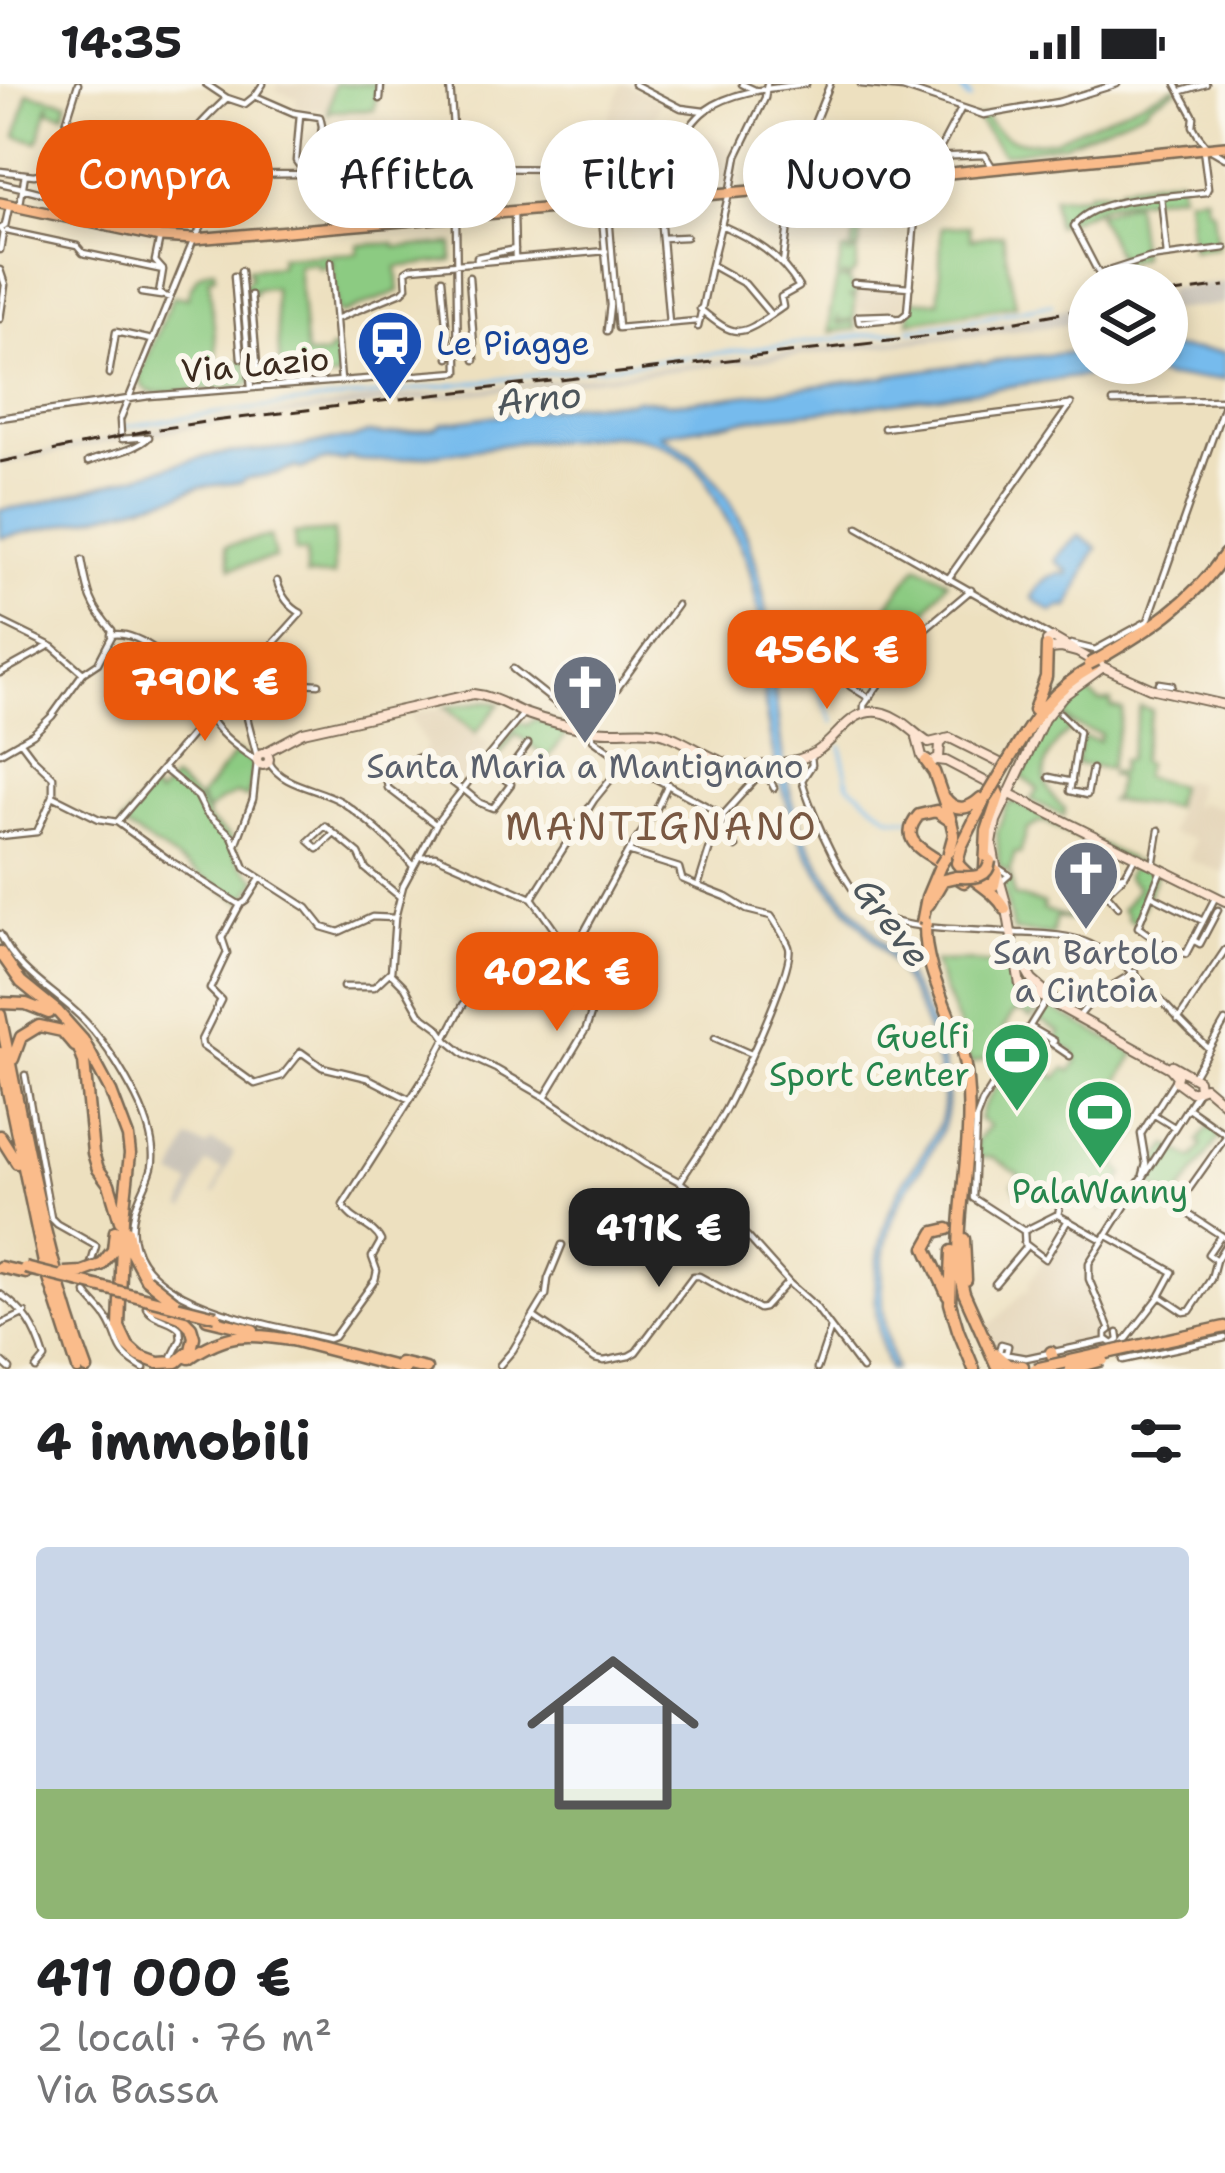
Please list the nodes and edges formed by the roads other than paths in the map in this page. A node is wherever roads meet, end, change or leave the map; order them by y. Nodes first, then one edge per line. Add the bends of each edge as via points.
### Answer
1 (78, 84) edge
2 (205, 84) edge
3 (262, 84) edge
4 (381, 84) edge
5 (450, 84) edge
6 (634, 84) edge
7 (655, 84) edge
8 (742, 84) edge
9 (806, 84) edge
10 (830, 84) edge
11 (862, 84) edge
12 (1117, 84) edge
13 (1206, 84) edge
14 (770, 87) edge
15 (1178, 88) edge
16 (649, 92) junction
17 (757, 92) junction
18 (198, 94) dead end
19 (255, 96) junction
20 (227, 98) junction
21 (380, 99) dead end
22 (961, 109) junction
23 (704, 111) junction
24 (300, 114) junction
25 (67, 120) edge
26 (205, 120) edge
27 (299, 120) edge
28 (321, 120) edge
29 (452, 120) edge
30 (698, 120) edge
31 (816, 120) edge
32 (955, 120) edge
33 (1225, 146) edge
34 (1205, 149) junction
35 (1001, 154) dead end
36 (987, 155) junction
37 (955, 156) edge
38 (1225, 158) edge
39 (993, 168) junction
40 (0, 171) edge
41 (955, 171) edge
42 (36, 173) edge
43 (25, 175) junction
44 (0, 183) edge
45 (23, 188) junction
46 (743, 189) edge
47 (730, 190) junction
48 (36, 191) edge
49 (719, 191) edge
50 (719, 192) edge
51 (1161, 197) junction
52 (8, 203) edge
53 (721, 225) junction
54 (297, 227) edge
55 (199, 228) edge
56 (298, 228) edge
57 (456, 228) edge
58 (514, 228) edge
59 (607, 228) edge
60 (609, 228) edge
61 (661, 228) edge
62 (788, 228) edge
63 (913, 228) edge
64 (3, 230) edge
65 (686, 236) dead end
66 (160, 237) junction
67 (196, 237) junction
68 (662, 238) junction
69 (1225, 248) edge
70 (515, 249) junction
71 (0, 250) edge
72 (605, 251) junction
73 (1167, 255) junction
74 (477, 259) junction
75 (515, 259) junction
76 (331, 262) dead end
77 (783, 263) junction
78 (457, 264) junction
79 (711, 265) junction
80 (0, 270) edge
81 (163, 270) junction
82 (241, 271) dead end
83 (611, 272) junction
84 (234, 276) dead end
85 (469, 277) dead end
86 (442, 279) dead end
87 (854, 283) dead end
88 (910, 287) junction
89 (470, 289) junction
90 (458, 290) junction
91 (443, 291) junction
92 (141, 293) dead end
93 (243, 295) junction
94 (161, 296) junction
95 (170, 298) junction
96 (700, 309) junction
97 (472, 315) junction
98 (458, 316) junction
99 (771, 316) junction
100 (445, 318) junction
101 (0, 319) edge
102 (336, 319) junction
103 (896, 319) junction
104 (669, 323) junction
105 (607, 332) dead end
106 (473, 336) junction
107 (459, 337) junction
108 (447, 338) junction
109 (153, 341) junction
110 (249, 356) junction
111 (449, 358) dead end
112 (475, 360) dead end
113 (109, 374) dead end
114 (258, 376) dead end
115 (137, 379) junction
116 (341, 381) junction
117 (251, 388) junction
118 (149, 396) junction
119 (129, 399) junction
120 (1225, 401) edge
121 (1113, 402) dead end
122 (0, 418) edge
123 (884, 428) dead end
124 (88, 462) dead end
125 (858, 527) dead end
126 (1225, 554) edge
127 (82, 560) dead end
128 (1225, 564) edge
129 (1212, 576) junction
130 (948, 579) junction
131 (277, 581) dead end
132 (970, 590) junction
133 (677, 605) dead end
134 (0, 621) edge
135 (114, 633) junction
136 (1053, 644) junction
137 (50, 647) junction
138 (1048, 664) junction
139 (1097, 668) junction
140 (513, 669) dead end
141 (0, 673) edge
142 (83, 673) junction
143 (240, 682) junction
144 (319, 683) dead end
145 (850, 686) dead end
146 (199, 691) junction
147 (869, 698) junction
148 (1059, 700) junction
149 (1225, 705) edge
150 (561, 707) dead end
151 (524, 712) junction
152 (864, 713) junction
153 (1048, 713) junction
154 (1060, 713) junction
155 (208, 715) junction
156 (1030, 718) junction
157 (590, 730) junction
158 (20, 741) junction
159 (528, 744) dead end
160 (0, 752) edge
161 (811, 754) junction
162 (934, 755) junction
163 (261, 759) junction
164 (625, 762) junction
165 (483, 764) junction
166 (1003, 764) junction
167 (749, 765) junction
168 (163, 768) junction
169 (1092, 769) dead end
170 (1048, 777) dead end
171 (502, 778) junction
172 (1014, 781) junction
173 (1072, 782) junction
174 (668, 784) junction
175 (746, 787) junction
176 (774, 788) dead end
177 (463, 790) junction
178 (986, 794) junction
179 (943, 795) junction
180 (53, 796) junction
181 (1020, 800) junction
182 (1001, 806) junction
183 (723, 815) junction
184 (951, 821) junction
185 (990, 821) junction
186 (117, 822) junction
187 (436, 825) junction
188 (720, 826) junction
189 (1159, 830) dead end
190 (243, 831) junction
191 (334, 834) junction
192 (0, 836) edge
193 (232, 836) junction
194 (236, 845) junction
195 (736, 847) dead end
196 (628, 852) junction
197 (418, 857) junction
198 (1135, 857) junction
199 (412, 865) junction
200 (953, 868) junction
201 (1157, 868) junction
202 (996, 870) junction
203 (1097, 873) dead end
204 (1125, 875) junction
205 (260, 878) junction
206 (698, 886) junction
207 (1151, 895) junction
208 (399, 896) junction
209 (532, 898) junction
210 (240, 905) junction
211 (1105, 906) dead end
212 (1219, 906) edge
213 (1006, 911) junction
214 (395, 918) junction
215 (1203, 921) junction
216 (924, 925) junction
217 (1010, 932) junction
218 (0, 934) edge
219 (1193, 940) junction
220 (568, 942) junction
221 (1012, 944) junction
222 (1225, 950) edge
223 (0, 952) edge
224 (390, 972) junction
225 (1135, 972) junction
226 (550, 976) junction
227 (1031, 977) junction
228 (1090, 982) dead end
229 (1021, 984) junction
230 (343, 987) dead end
231 (1099, 990) junction
232 (1046, 1000) junction
233 (2, 1004) edge
234 (1080, 1015) junction
235 (64, 1019) junction
236 (1178, 1020) junction
237 (1225, 1021) edge
238 (1029, 1027) junction
239 (445, 1038) junction
240 (715, 1038) dead end
241 (1208, 1048) junction
242 (0, 1053) edge
243 (751, 1054) junction
244 (1070, 1056) dead end
245 (85, 1072) junction
246 (19, 1077) junction
247 (1188, 1078) junction
248 (544, 1097) junction
249 (410, 1099) junction
250 (1223, 1102) edge
251 (1187, 1108) junction
252 (1153, 1114) junction
253 (1175, 1128) junction
254 (0, 1136) edge
255 (1225, 1136) edge
256 (1159, 1154) junction
257 (1145, 1156) junction
258 (1140, 1181) junction
259 (680, 1182) junction
260 (27, 1186) junction
261 (127, 1192) junction
262 (1062, 1195) dead end
263 (113, 1198) junction
264 (1178, 1206) junction
265 (1058, 1215) junction
266 (1068, 1220) junction
267 (949, 1229) dead end
268 (1024, 1232) junction
269 (1104, 1237) junction
270 (964, 1239) dead end
271 (1224, 1240) edge
272 (1024, 1244) junction
273 (562, 1245) dead end
274 (1216, 1260) junction
275 (0, 1264) edge
276 (26, 1271) junction
277 (91, 1271) junction
278 (155, 1282) junction
279 (788, 1282) junction
280 (995, 1284) dead end
281 (86, 1293) dead end
282 (0, 1294) edge
283 (1160, 1296) junction
284 (966, 1298) junction
285 (149, 1300) junction
286 (950, 1303) junction
287 (25, 1313) junction
288 (216, 1316) junction
289 (533, 1317) junction
290 (977, 1318) junction
291 (0, 1325) edge
292 (831, 1328) junction
293 (1114, 1332) junction
294 (1225, 1332) edge
295 (985, 1336) junction
296 (294, 1338) junction
297 (964, 1347) junction
298 (1122, 1347) junction
299 (1006, 1354) dead end
300 (172, 1357) dead end
301 (0, 1360) edge
302 (1052, 1360) edge
303 (500, 1365) dead end
304 (1029, 1368) edge
305 (10, 1369) edge
306 (36, 1369) edge
307 (82, 1369) edge
308 (144, 1369) edge
309 (404, 1369) edge
310 (426, 1369) edge
311 (817, 1369) edge
312 (862, 1369) edge
313 (964, 1369) edge
314 (974, 1369) edge
315 (995, 1369) edge
316 (1072, 1369) edge
317 (1125, 1369) edge

1 - 25 street
2 - 18 street
2 - 20 street
3 - 19 street
4 - 21 street
5 - 29 street
6 - 16 street
7 - 16 street
8 - 17 street
9 - 14 street
10 - 31 street
11 - 22 street via 897,86
12 - 22 street via 984,115
13 - 15 street
14 - 17 street
14 - 47 street via 738,152
15 - 34 street
16 - 23 street
17 - 23 street
19 - 20 street via 244,104
19 - 24 street
20 - 26 street
22 - 32 street
23 - 30 street
24 - 27 street
24 - 28 street
33 - 34 main road
34 - 38 street
34 - 39 main road
34 - 51 street via 1207,191
35 - 36 street
36 - 37 street
36 - 39 street
39 - 41 main road
40 - 43 street
42 - 43 street
43 - 45 street
44 - 45 street
45 - 48 street
45 - 52 street
46 - 47 main road
47 - 49 main road
47 - 50 main road
47 - 53 street
51 - 73 street
51 - 73 street via 1107,207 1075,226 1099,274
52 - 64 street
52 - 66 main road
52 - 67 main road
53 - 77 street
53 - 79 street
54 - 67 main road
55 - 67 street
56 - 67 main road
57 - 78 street
58 - 70 street
59 - 72 street
60 - 83 street
61 - 68 street
62 - 77 street
63 - 88 street
64 - 71 street
64 - 81 street
65 - 68 street
66 - 67 main road
66 - 81 street via 155,261
67 - 95 street
68 - 104 street
69 - 73 street
70 - 74 street
70 - 75 street
72 - 75 street
72 - 83 street
74 - 75 street
74 - 78 street
76 - 102 street
77 - 99 street via 799,287 781,297 784,308
78 - 90 street
78 - 102 street via 409,268 402,292
79 - 96 street
79 - 99 street via 745,284
80 - 101 street
81 - 94 street
82 - 93 street
83 - 104 street via 618,328
83 - 105 street
84 - 93 street
85 - 89 street
86 - 91 street
87 - 88 street
88 - 103 street via 907,315
89 - 90 street
89 - 97 street
90 - 91 street
90 - 98 street
91 - 100 street
92 - 94 street
93 - 110 street
94 - 95 street
95 - 109 street
96 - 99 street via 733,332
96 - 104 street via 698,324
97 - 98 street
97 - 106 street
98 - 100 street
98 - 107 street
100 - 108 street
102 - 116 street
103 - 103 street via 890,315 858,316 859,322
106 - 107 street
106 - 112 street
107 - 108 street
107 - 116 street, Via Lazio via 456,372
108 - 111 street
109 - 113 street via 116,332
109 - 115 street
110 - 114 street
110 - 117 street
115 - 118 street
115 - 119 street
116 - 117 street, Via Lazio
117 - 118 street, Via Lazio
118 - 119 street, Via Lazio
119 - 122 street, Via Lazio
119 - 124 street via 121,433 146,442
120 - 121 street
120 - 136 street via 1148,621 1095,650
123 - 130 street via 1071,404
125 - 130 street
126 - 129 highway
127 - 135 street via 98,615
128 - 129 highway
129 - 139 highway
130 - 132 street
131 - 143 street via 301,613
132 - 136 street
132 - 147 street via 909,642
133 - 157 street
134 - 137 street
135 - 142 street
135 - 146 street via 165,655
136 - 138 highway
136 - 139 street
137 - 141 street
137 - 142 street
138 - 139 highway via 1062,676
138 - 156 highway
139 - 148 street
139 - 149 street
139 - 156 highway via 1060,683
139 - 166 highway via 1046,702
140 - 150 street
142 - 158 street via 52,716
143 - 144 street
143 - 146 street
143 - 163 street
145 - 147 street
146 - 155 street
147 - 152 street
148 - 153 street
148 - 154 street
151 - 157 street
151 - 163 street via 464,695 303,732
151 - 165 street
152 - 161 street
152 - 162 street via 891,716
153 - 154 street
153 - 172 street
154 - 173 street via 1079,732
155 - 163 street via 227,739
155 - 168 street
156 - 166 highway
157 - 164 street
157 - 167 street via 658,732 723,762
158 - 160 street
158 - 180 street via 53,777
159 - 171 street
161 - 167 street
161 - 216 street via 803,784 841,870 875,914
162 - 166 street via 952,738
162 - 178 street
162 - 179 highway
163 - 190 street
163 - 199 street via 340,801
164 - 174 street
164 - 209 street
165 - 171 street
165 - 177 street
166 - 172 street
166 - 178 highway, bridge
167 - 175 street
168 - 186 street
168 - 193 street
169 - 173 street via 1087,795 1070,791
170 - 173 street
171 - 177 street via 511,784 493,808
172 - 181 street
172 - 182 street
174 - 183 street
174 - 196 street
175 - 176 street via 764,773
175 - 183 street
177 - 187 street
177 - 187 street via 420,757 386,771 388,788
178 - 179 highway via 960,809
178 - 185 highway via 999,796
178 - 200 highway
178 - 200 highway
179 - 184 highway
180 - 186 street
180 - 192 street via 37,832
181 - 182 street
181 - 198 street
182 - 202 street via 993,831
183 - 188 street
184 - 200 highway
184 - 200 highway via 940,812 921,814 911,838
185 - 200 highway via 986,865 980,872
185 - 202 highway
186 - 210 street
187 - 197 street
188 - 195 street
188 - 206 street
189 - 201 street
190 - 193 street
190 - 194 street
191 - 191 street via 325,826 309,841 318,849
191 - 208 street
193 - 194 street
194 - 205 street via 242,864
196 - 206 street via 679,868
196 - 220 street via 583,934
197 - 199 street
197 - 209 street via 436,856
198 - 201 street
198 - 204 street
199 - 208 street
200 - 202 highway, bridge via 980,876
200 - 202 highway via 993,886
200 - 213 highway
200 - 213 highway
200 - 216 highway
200 - 216 highway via 927,896
201 - 207 street
201 - 212 street
202 - 213 street
203 - 204 street
204 - 211 street via 1106,893 1116,906
205 - 210 street
205 - 214 street via 330,931 374,916
206 - 243 street via 771,916 788,945
207 - 215 street
207 - 219 street via 1138,928 1184,954
208 - 214 street
209 - 220 street
210 - 249 street via 222,938 227,953 210,989 220,1000 202,1046 255,1084 282,1076 301,1052
212 - 215 street
212 - 219 street via 1200,944
213 - 217 street
214 - 224 street
215 - 219 street
216 - 217 street
216 - 284 highway via 968,1079 959,1252
216 - 286 highway via 925,962 956,1041 964,1090
217 - 221 street
217 - 225 street via 1087,942
218 - 278 street via 28,974 85,1022 135,1094 153,1161 134,1214 134,1243
220 - 226 street
221 - 227 street
221 - 229 street
222 - 236 street
223 - 235 highway
224 - 230 street via 374,987
224 - 239 street
225 - 231 street
225 - 236 street
226 - 239 street via 490,971
226 - 248 street via 596,999
227 - 229 street via 1030,986
227 - 234 street
228 - 231 street
229 - 232 street
231 - 234 street
232 - 238 street
232 - 247 street
233 - 235 highway via 34,1003
233 - 245 highway via 33,1006 58,1019 79,1046
233 - 246 highway
234 - 247 street
235 - 261 highway via 98,1064 121,1114
236 - 241 street
237 - 241 street
238 - 244 street
238 - 268 street via 980,1106 972,1193
239 - 248 street
239 - 249 street
240 - 243 street
241 - 247 street
242 - 260 highway
243 - 259 street
245 - 246 highway via 67,1035 43,1026 17,1041
245 - 263 highway via 93,1153
246 - 277 street via 51,1218 96,1246
246 - 307 highway via 49,1248
247 - 250 street
247 - 251 street
247 - 252 street
248 - 259 street
249 - 278 street via 343,1205 381,1238 372,1257 375,1280 331,1339 200,1304
251 - 253 street
251 - 255 street
252 - 253 street
252 - 257 street via 1141,1135
253 - 256 street
254 - 260 highway
255 - 264 street
256 - 257 street via 1152,1162
256 - 258 street
257 - 258 street
258 - 264 street
258 - 269 street
259 - 279 street
260 - 307 highway via 52,1293
261 - 278 highway via 130,1251
261 - 285 highway, bridge via 122,1336 151,1362 177,1362 193,1344 191,1327
262 - 265 street
263 - 277 highway via 115,1243
263 - 296 highway via 118,1331 144,1361 184,1362 228,1337
264 - 271 street
265 - 266 street
265 - 268 street
266 - 269 street
266 - 272 street via 1045,1259
267 - 286 highway via 935,1232 926,1248
268 - 272 street
269 - 283 street via 1173,1273
269 - 293 street via 1088,1273
270 - 290 highway
271 - 274 street
271 - 274 street via 1208,1254
272 - 280 street
273 - 289 street
274 - 283 street via 1191,1310
275 - 276 highway
276 - 277 highway, bridge
276 - 285 highway, bridge
276 - 288 highway, bridge
278 - 288 highway, bridge via 170,1300
279 - 289 street via 759,1309 693,1276 634,1354 604,1360
279 - 292 street
281 - 308 street via 127,1359
282 - 287 street
283 - 298 street
284 - 290 highway
284 - 315 highway
285 - 296 highway, bridge
285 - 300 street via 152,1315 180,1329
286 - 297 highway
287 - 291 street
287 - 306 street via 45,1354
288 - 296 highway
289 - 303 street
290 - 295 highway
292 - 311 street
292 - 312 street
293 - 298 street
293 - 298 street via 1106,1335
294 - 298 street
294 - 298 highway, bridge
295 - 304 highway via 1000,1360
295 - 315 highway
296 - 309 highway
296 - 310 highway
297 - 313 highway
297 - 314 highway
298 - 302 highway, bridge
298 - 302 street
298 - 304 highway, bridge
298 - 316 highway, bridge
298 - 317 street
299 - 302 street
301 - 305 street

